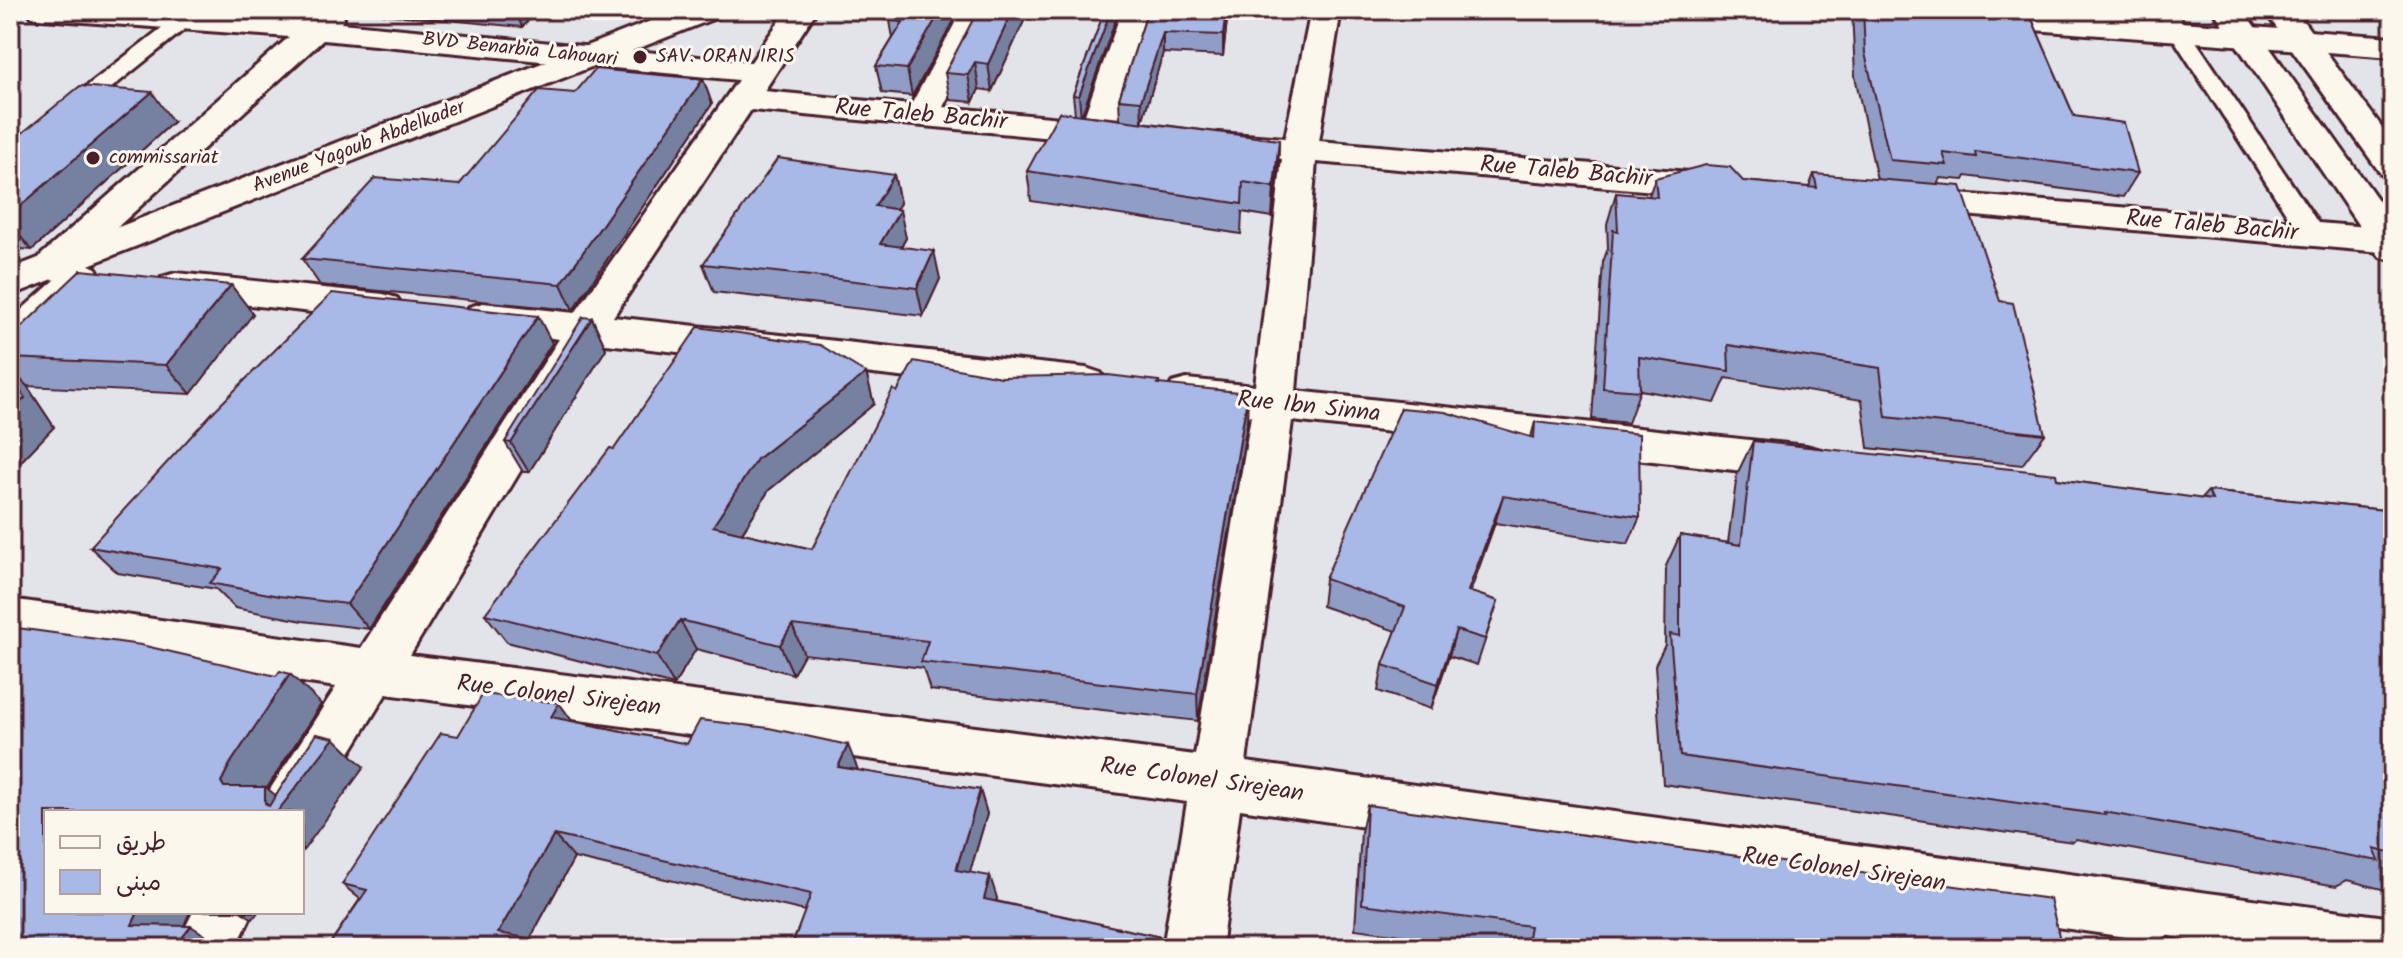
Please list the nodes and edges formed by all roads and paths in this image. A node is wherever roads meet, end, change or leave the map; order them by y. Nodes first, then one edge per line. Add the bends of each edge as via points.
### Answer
1 (43, 10) edge
2 (707, 10) edge
3 (802, 10) edge
4 (977, 10) edge
5 (1137, 10) edge
6 (1326, 10) edge
7 (1886, 10) edge
8 (2279, 10) edge
9 (184, 20) junction
10 (326, 20) edge
11 (2172, 21) edge
12 (2237, 24) edge
13 (2301, 40) junction
14 (2393, 47) edge
15 (593, 57) junction
16 (749, 85) junction
17 (922, 115) junction
18 (1096, 132) junction
19 (1143, 136) edge
20 (1190, 140) edge
21 (1300, 150) junction
22 (10, 158) edge
23 (2393, 166) edge
24 (1743, 187) edge
25 (1870, 198) edge
26 (2313, 235) junction
27 (2391, 243) edge
28 (99, 276) junction
29 (10, 283) edge
30 (586, 328) junction
31 (10, 343) edge
32 (1274, 403) junction
33 (1841, 466) edge
34 (10, 619) edge
35 (370, 671) junction
36 (1219, 782) junction
37 (287, 810) edge
38 (224, 914) edge
39 (2393, 947) edge
40 (204, 948) edge
41 (1192, 948) edge

1 - 9 street, BVD Benarbia Lahouari
2 - 15 street, Avenue Yagoub Abdelkader
3 - 16 street
4 - 17 street
5 - 18 street
6 - 21 street
7 - 11 street
8 - 13 street
9 - 10 street, BVD Benarbia Lahouari
9 - 22 lane
10 - 15 street, BVD Benarbia Lahouari
10 - 28 street
11 - 12 street
11 - 26 lane
12 - 13 street
12 - 27 street
13 - 14 street
13 - 23 street
15 - 16 street, BVD Benarbia Lahouari
15 - 28 street, Avenue Yagoub Abdelkader
16 - 17 street, Rue Taleb Bachir
16 - 30 street
17 - 18 street, Rue Taleb Bachir
18 - 19 street, Rue Taleb Bachir
20 - 21 street, Rue Taleb Bachir
21 - 24 street, Rue Taleb Bachir
21 - 32 street
25 - 26 street, Rue Taleb Bachir
26 - 27 street, Rue Taleb Bachir
28 - 29 street, Avenue Yagoub Abdelkader
28 - 30 street, Rue Ibn Sinna
28 - 31 street
30 - 32 street, Rue Ibn Sinna
30 - 35 street
32 - 33 street, Rue Ibn Sinna
32 - 36 street
34 - 35 street, Rue Colonel Sirejean
35 - 36 street, Rue Colonel Sirejean
35 - 37 street
36 - 39 street, Rue Colonel Sirejean
36 - 41 street
38 - 40 street

